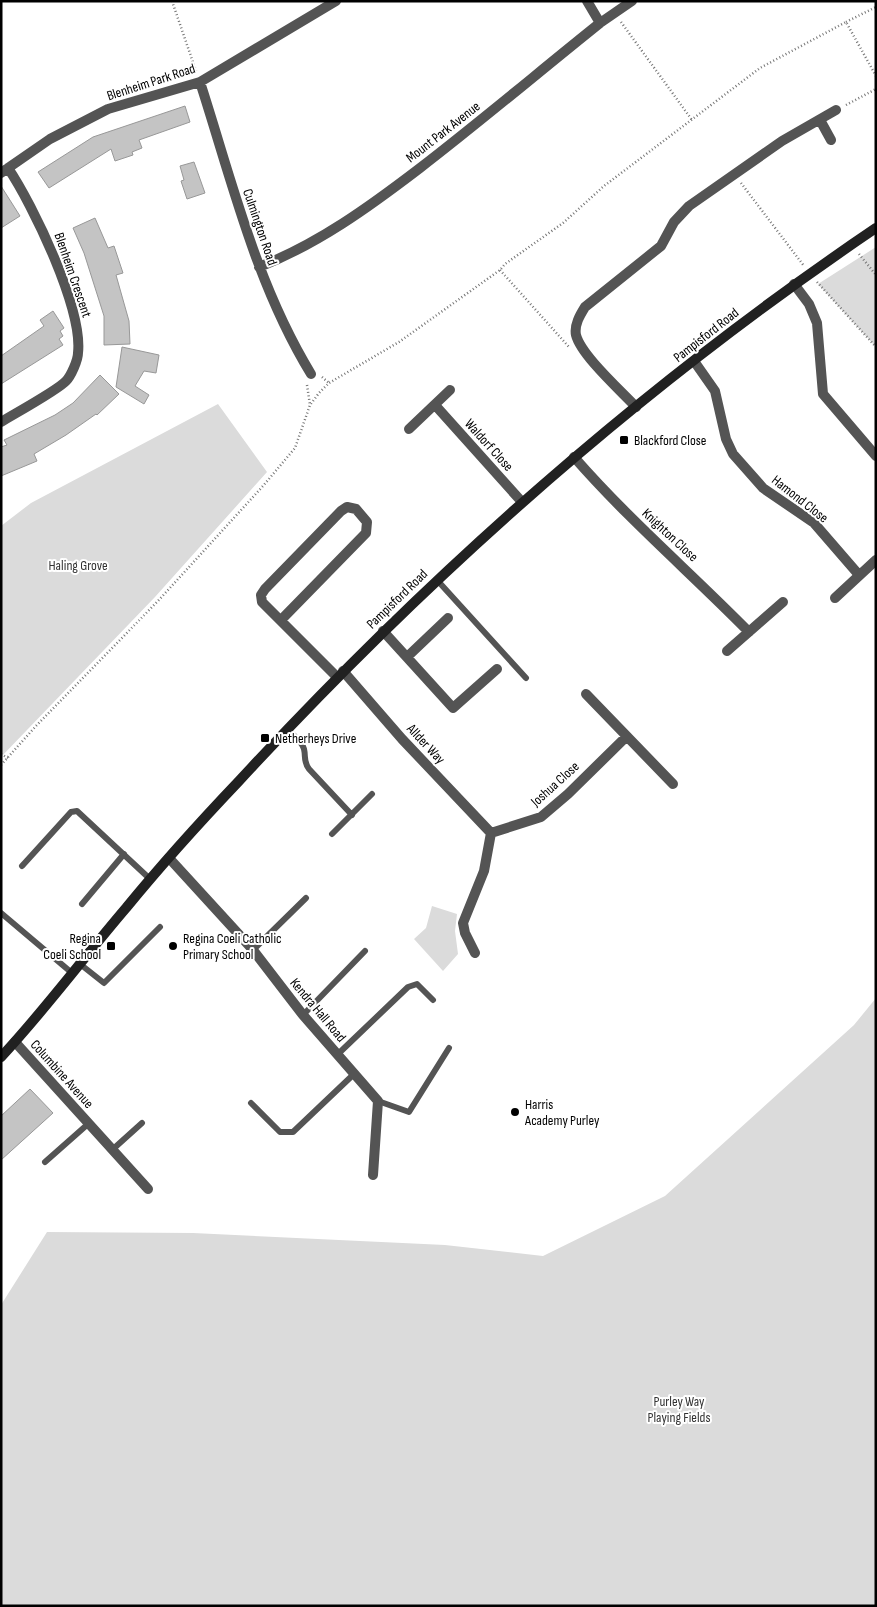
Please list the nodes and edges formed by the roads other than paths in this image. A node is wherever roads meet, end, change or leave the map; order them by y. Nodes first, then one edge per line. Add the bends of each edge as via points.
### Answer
1 (336, 1) edge
2 (587, 1) edge
3 (632, 1) edge
4 (600, 23) junction
5 (200, 82) junction
6 (836, 110) road end
7 (820, 120) junction
8 (831, 140) dead end
9 (5, 170) edge
10 (876, 228) edge
11 (259, 267) junction
12 (794, 284) junction
13 (694, 361) junction
14 (311, 374) road end
15 (450, 390) dead end
16 (435, 405) junction
17 (636, 406) junction
18 (1, 422) edge
19 (409, 429) dead end
20 (876, 456) edge
21 (574, 457) junction
22 (522, 502) junction
23 (876, 560) edge
24 (859, 575) junction
25 (437, 580) junction
26 (835, 598) dead end
27 (783, 602) dead end
28 (448, 618) dead end
29 (281, 620) junction
30 (383, 631) junction
31 (749, 632) junction
32 (728, 651) dead end
33 (406, 657) junction
34 (497, 669) dead end
35 (340, 674) junction
36 (526, 678) dead end
37 (586, 694) dead end
38 (287, 729) junction
39 (626, 737) junction
40 (673, 784) dead end
41 (372, 794) dead end
42 (352, 815) junction
43 (492, 833) junction
44 (332, 834) dead end
45 (124, 854) junction
46 (169, 858) junction
47 (22, 866) dead end
48 (150, 879) junction
49 (306, 898) dead end
50 (82, 904) dead end
51 (1, 913) edge
52 (160, 926) dead end
53 (253, 950) junction
54 (365, 951) dead end
55 (475, 953) dead end
56 (80, 964) junction
57 (72, 973) junction
58 (433, 1000) dead end
59 (303, 1015) junction
60 (15, 1042) junction
61 (450, 1048) dead end
62 (338, 1054) junction
63 (1, 1057) edge
64 (354, 1074) junction
65 (378, 1101) junction
66 (251, 1103) dead end
67 (142, 1123) dead end
68 (88, 1124) junction
69 (112, 1150) junction
70 (45, 1162) dead end
71 (373, 1175) dead end
72 (148, 1189) dead end

1 - 5 street, Blenheim Park Road
2 - 4 street
3 - 4 street, Mount Park Avenue
4 - 11 street, Mount Park Avenue via 392,189 341,225 291,254
5 - 9 street, Blenheim Park Road via 108,109 50,139
5 - 11 street, Culmington Road
6 - 7 street
7 - 8 street
7 - 17 street via 734,173 689,206 674,222 661,246 585,307 577,320 576,335 583,350
9 - 18 street, Blenheim Crescent via 22,188 42,227 76,328 78,354 66,381
10 - 12 street, Pampisford Road
11 - 14 street, Culmington Road via 291,340
12 - 13 street, Pampisford Road
12 - 20 street via 817,323 823,394
13 - 17 street, Pampisford Road
13 - 24 street, Hamond Close via 715,391 726,439 733,454 763,488 814,523
15 - 16 street
16 - 19 street
16 - 22 street, Waldorf Close
17 - 21 street, Pampisford Road
21 - 22 street, Pampisford Road
21 - 31 street, Knighton Close via 638,526
22 - 25 street, Pampisford Road
23 - 24 street
24 - 26 street
25 - 30 street, Pampisford Road
25 - 36 lane
27 - 31 street
28 - 33 street
29 - 29 street via 366,533 368,525 362,515 350,507 341,511 265,589 262,602
29 - 35 street
30 - 33 street
30 - 35 street, Pampisford Road
31 - 32 street
33 - 34 street via 453,708
35 - 38 street, Pampisford Road
35 - 43 street, Allder Way
37 - 39 street
38 - 42 lane via 304,748 304,762
38 - 46 street, Pampisford Road
39 - 40 street
39 - 43 street, Joshua Close via 541,817
41 - 42 lane
42 - 44 lane
43 - 55 street via 484,871 463,923
45 - 47 lane via 76,811 71,812
45 - 48 lane
45 - 50 lane
46 - 48 street, Pampisford Road
46 - 53 street, Kendra Hall Road
48 - 56 street, Pampisford Road
49 - 53 lane
51 - 57 lane
52 - 56 lane via 104,983
53 - 59 street, Kendra Hall Road
54 - 59 lane
56 - 57 street, Pampisford Road
57 - 60 street, Pampisford Road
58 - 62 lane via 417,984 408,987
59 - 62 street, Kendra Hall Road
60 - 63 street, Pampisford Road
60 - 68 street, Columbine Avenue
61 - 65 lane via 409,1112
62 - 64 street, Kendra Hall Road
64 - 65 street, Kendra Hall Road
64 - 66 lane via 293,1132 280,1132
65 - 71 street
67 - 69 lane
68 - 69 street, Columbine Avenue
68 - 70 lane, Columbine Avenue
69 - 72 street, Columbine Avenue

